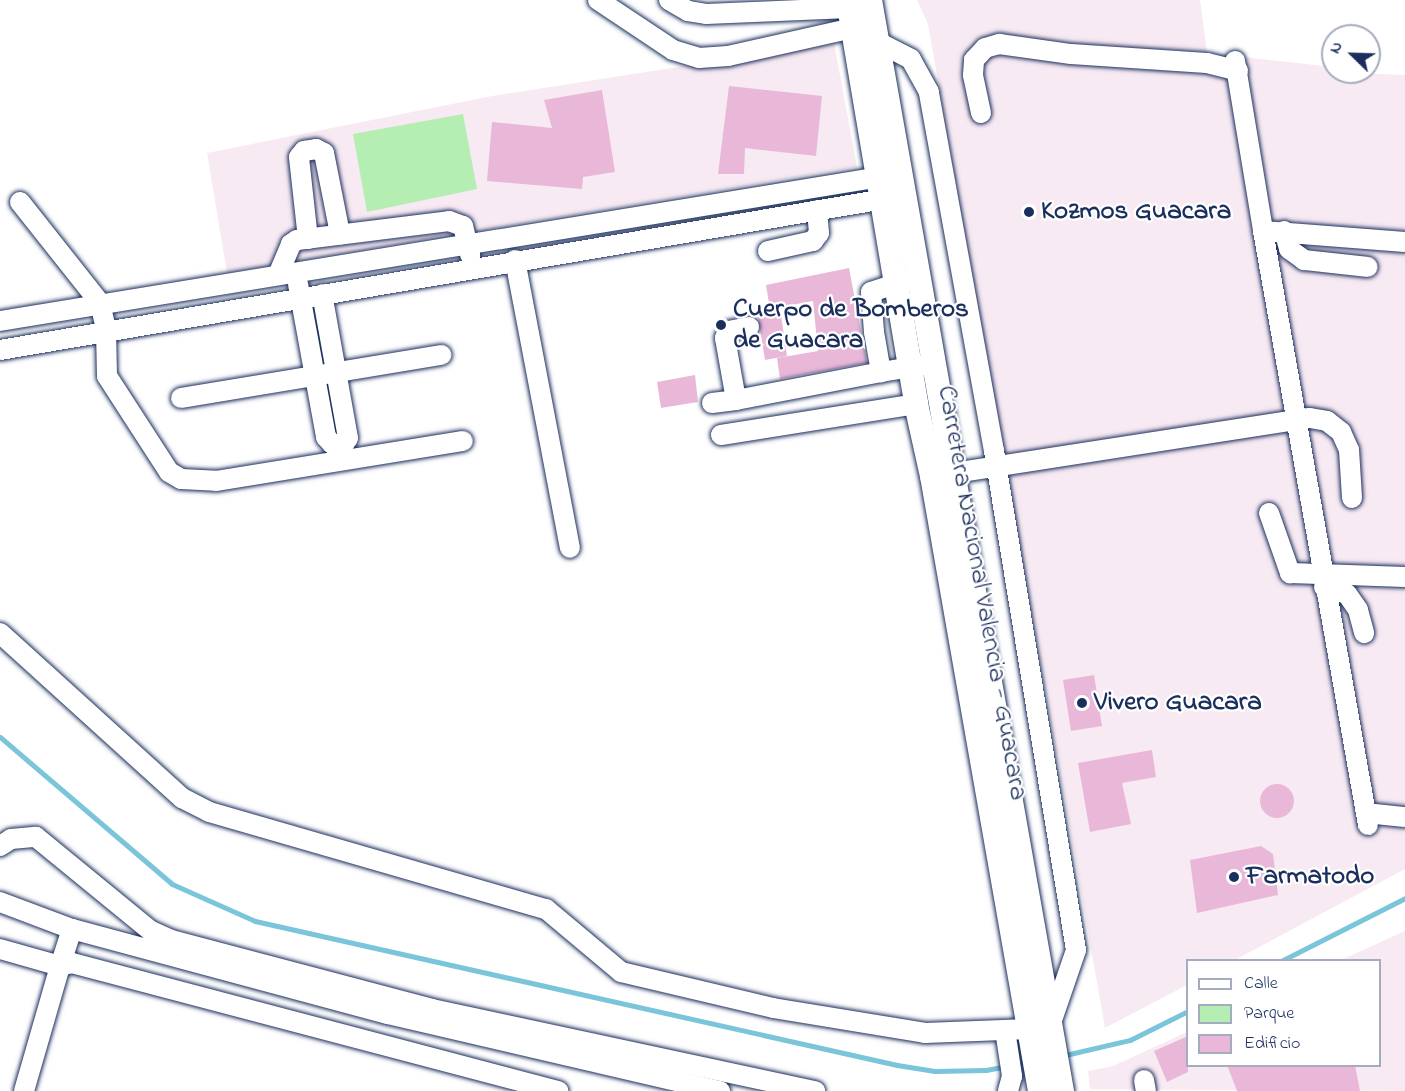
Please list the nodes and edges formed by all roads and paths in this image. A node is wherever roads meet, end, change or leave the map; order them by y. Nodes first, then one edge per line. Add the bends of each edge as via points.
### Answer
1 (598, 0) edge
2 (669, 0) edge
3 (795, 4) edge
4 (855, 9) edge
5 (878, 42) junction
6 (981, 112) dead end
7 (892, 186) junction
8 (20, 202) dead end
9 (817, 210) junction
10 (1263, 231) junction
11 (1284, 231) junction
12 (340, 234) junction
13 (308, 238) junction
14 (1405, 242) edge
15 (469, 244) junction
16 (768, 251) dead end
17 (515, 260) junction
18 (471, 266) junction
19 (1368, 267) dead end
20 (287, 274) junction
21 (921, 276) junction
22 (897, 283) junction
23 (322, 294) junction
24 (300, 296) junction
25 (100, 303) junction
26 (0, 321) edge
27 (915, 321) junction
28 (749, 327) dead end
29 (106, 329) junction
30 (874, 332) junction
31 (0, 350) edge
32 (441, 355) dead end
33 (935, 363) junction
34 (910, 367) junction
35 (336, 372) junction
36 (881, 372) junction
37 (314, 376) junction
38 (180, 398) dead end
39 (736, 400) junction
40 (712, 403) dead end
41 (916, 404) junction
42 (1296, 422) junction
43 (722, 435) dead end
44 (463, 441) dead end
45 (997, 468) junction
46 (943, 475) junction
47 (1352, 498) dead end
48 (1269, 513) dead end
49 (570, 548) dead end
50 (1405, 577) edge
51 (1324, 579) junction
52 (0, 633) edge
53 (1364, 633) dead end
54 (1405, 817) edge
55 (0, 846) edge
56 (0, 884) edge
57 (5, 904) edge
58 (72, 929) junction
59 (0, 949) edge
60 (60, 966) junction
61 (1005, 1030) junction
62 (1046, 1059) edge
63 (1010, 1084) edge
64 (24, 1091) edge
65 (558, 1091) edge
66 (720, 1091) edge
67 (815, 1091) edge

1 - 4 street via 672,50 699,58 728,56
2 - 3 street via 688,11 706,14
3 - 4 street via 813,12
4 - 5 main road, Carretera Nacional Valencia - Guacara
4 - 7 main road, Carretera Nacional Valencia - Guacara
5 - 7 main road, Carretera Nacional Valencia - Guacara
5 - 45 street via 911,59 929,92
6 - 10 street via 973,75 975,60 985,48 999,44 1071,54 1237,66
7 - 9 street
7 - 15 street
7 - 21 main road, Carretera Nacional Valencia - Guacara
7 - 22 main road, Carretera Nacional Valencia - Guacara
8 - 25 street
9 - 16 street via 819,233 813,241
9 - 17 street
10 - 11 street
10 - 42 street
11 - 14 street
11 - 19 street via 1289,249 1304,260
12 - 13 street
12 - 13 street via 324,153 316,148 299,157
12 - 15 street via 457,221 463,226
13 - 20 street via 291,244
15 - 18 street
15 - 20 street
17 - 18 street
17 - 49 street
18 - 23 street
20 - 24 street
20 - 25 street
21 - 22 street
21 - 27 main road, Carretera Nacional Valencia - Guacara
22 - 27 main road, Carretera Nacional Valencia - Guacara
22 - 30 street via 877,289 869,297
23 - 24 street
23 - 35 street
24 - 29 street
24 - 37 street
25 - 26 street
25 - 29 street
27 - 30 street
27 - 33 main road, Carretera Nacional Valencia - Guacara
27 - 34 main road, Carretera Nacional Valencia - Guacara
28 - 39 street via 728,331 725,338
29 - 31 street
29 - 44 street via 105,369 111,383 169,472 182,479 216,481
30 - 36 street
32 - 35 street
33 - 34 street
33 - 46 main road, Carretera Nacional Valencia - Guacara
34 - 36 street
34 - 41 main road, Carretera Nacional Valencia - Guacara
35 - 37 street
35 - 37 street via 348,441 344,444 332,444 326,437
36 - 39 street
37 - 38 street
39 - 40 street
41 - 43 street
41 - 46 main road, Carretera Nacional Valencia - Guacara
42 - 45 street
42 - 47 street via 1310,418 1328,421 1341,432 1349,450
42 - 51 street
45 - 46 street
45 - 62 street via 1076,951
46 - 62 main road, Carretera Nacional Valencia - Guacara
48 - 51 street via 1290,573
50 - 51 street
51 - 53 street via 1347,594 1358,610
51 - 54 street via 1367,819
52 - 61 street via 182,798 209,812 546,909 612,967 632,975 773,1008 925,1033
55 - 67 street via 11,840 36,837 151,931 171,940 432,1009
56 - 57 street
57 - 58 street
58 - 60 street
58 - 66 street via 388,1014
59 - 60 street
60 - 64 street
60 - 65 street via 83,964
61 - 62 street
61 - 63 street

